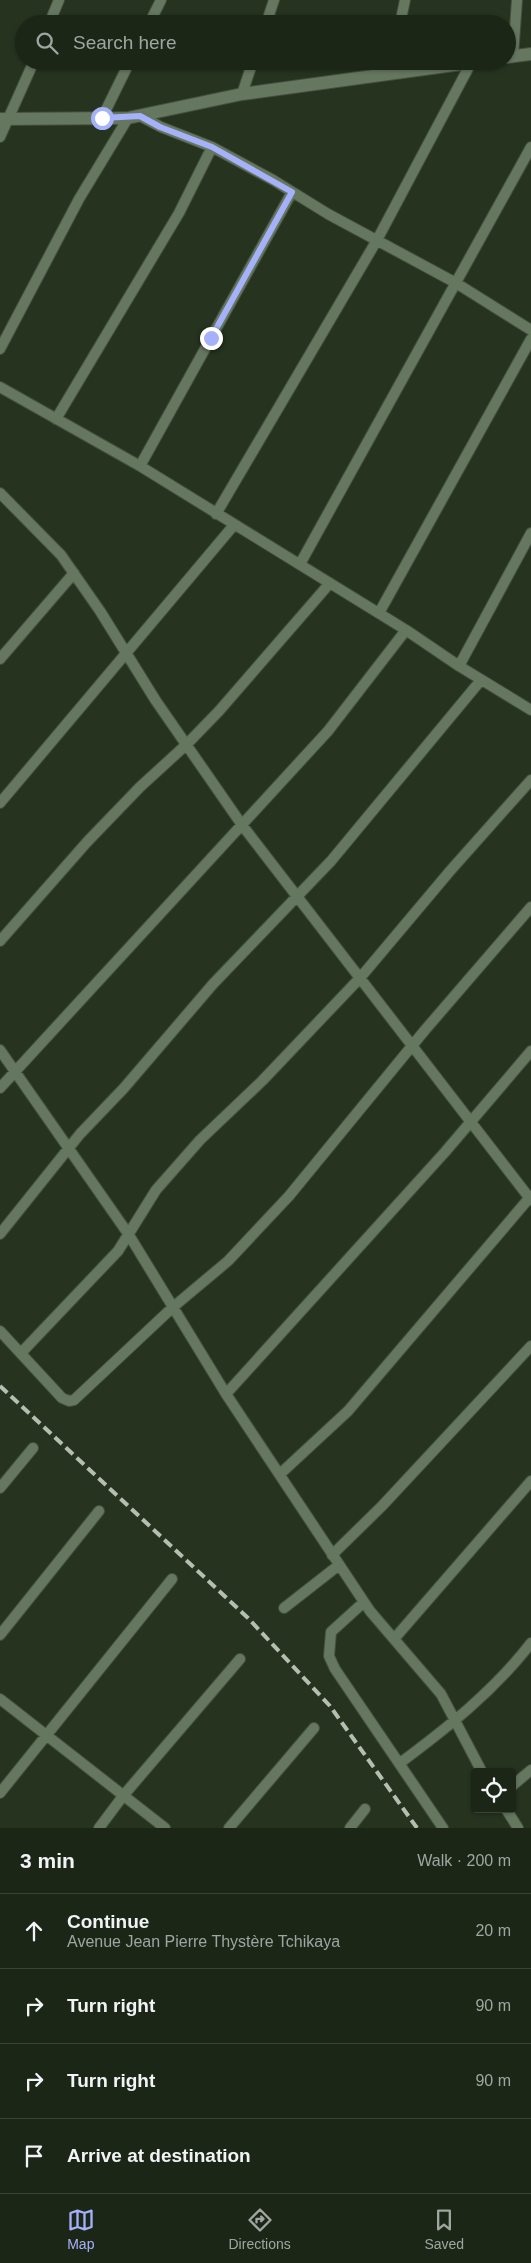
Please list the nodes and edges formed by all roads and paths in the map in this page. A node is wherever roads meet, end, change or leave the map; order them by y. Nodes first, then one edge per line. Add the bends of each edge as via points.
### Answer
1 (59, 0) edge
2 (161, 0) edge
3 (274, 0) edge
4 (405, 0) edge
5 (517, 0) edge
6 (53, 15) edge
7 (154, 15) edge
8 (269, 15) edge
9 (402, 15) edge
10 (515, 15) edge
11 (531, 54) edge
12 (516, 56) edge
13 (29, 70) edge
14 (126, 70) edge
15 (250, 70) edge
16 (373, 70) edge
17 (473, 70) edge
18 (242, 94) junction
19 (134, 117) junction
20 (102, 118) junction
21 (4, 119) edge
22 (0, 137) edge
23 (212, 147) junction
24 (531, 147) edge
25 (292, 192) junction
26 (377, 240) junction
27 (456, 283) junction
28 (531, 330) edge
29 (531, 339) edge
30 (0, 349) edge
31 (0, 387) edge
32 (56, 419) junction
33 (140, 466) junction
34 (2, 499) edge
35 (216, 514) junction
36 (234, 524) junction
37 (531, 533) edge
38 (300, 564) junction
39 (74, 572) junction
40 (330, 582) junction
41 (378, 613) junction
42 (406, 630) junction
43 (126, 653) junction
44 (0, 659) edge
45 (459, 666) junction
46 (481, 680) junction
47 (531, 710) edge
48 (187, 744) junction
49 (531, 780) edge
50 (0, 802) edge
51 (242, 825) junction
52 (297, 897) junction
53 (531, 908) edge
54 (0, 941) edge
55 (360, 978) junction
56 (411, 1046) junction
57 (0, 1050) edge
58 (531, 1050) edge
59 (14, 1070) junction
60 (0, 1088) edge
61 (470, 1123) junction
62 (68, 1148) junction
63 (530, 1198) edge
64 (0, 1234) edge
65 (128, 1235) junction
66 (172, 1308) junction
67 (0, 1331) edge
68 (531, 1346) edge
69 (21, 1353) junction
70 (226, 1394) junction
71 (33, 1448) dead end
72 (280, 1474) junction
73 (531, 1481) edge
74 (0, 1488) edge
75 (99, 1511) dead end
76 (332, 1555) junction
77 (339, 1565) junction
78 (172, 1579) dead end
79 (364, 1602) junction
80 (284, 1608) dead end
81 (0, 1635) edge
82 (394, 1639) junction
83 (531, 1643) edge
84 (240, 1659) dead end
85 (0, 1699) edge
86 (456, 1721) junction
87 (314, 1728) dead end
88 (47, 1735) junction
89 (400, 1764) junction
90 (480, 1768) edge
91 (531, 1770) edge
92 (516, 1783) edge
93 (0, 1793) edge
94 (123, 1796) junction
95 (365, 1809) dead end
96 (509, 1813) edge
97 (99, 1828) edge
98 (165, 1828) edge
99 (229, 1828) edge
100 (350, 1828) edge
101 (443, 1828) edge
102 (518, 1828) edge

1 - 6 street
2 - 7 street
3 - 8 street
4 - 9 street
5 - 10 street
11 - 12 street
13 - 21 street
14 - 20 street
15 - 18 street
16 - 18 street
17 - 26 street
18 - 19 street
19 - 20 street
19 - 23 street
19 - 30 street via 79,199
20 - 21 street
21 - 22 street
23 - 25 street
23 - 32 street via 159,247
24 - 27 street
25 - 26 street
25 - 33 street
26 - 27 street
26 - 35 street
27 - 28 street
27 - 38 street
29 - 41 street
31 - 32 street
32 - 33 street
33 - 35 street
34 - 39 street via 38,529
35 - 36 street
36 - 38 street
36 - 43 street
37 - 45 street
38 - 40 street
39 - 43 street
39 - 44 street
40 - 41 street
40 - 48 street via 219,712
41 - 42 street
42 - 45 street
42 - 51 street via 328,731
43 - 48 street
43 - 50 street
45 - 46 street
46 - 47 street
46 - 52 street via 331,861
48 - 51 street
48 - 54 street via 100,828
49 - 55 street
51 - 52 street
51 - 59 street
52 - 55 street
52 - 62 street via 213,984
53 - 56 street
55 - 56 street
55 - 65 street via 262,1081 200,1140 156,1190
56 - 61 street
56 - 66 street via 289,1196 228,1261
57 - 59 street
58 - 61 street
59 - 60 street
59 - 62 street
61 - 63 street
61 - 70 street
62 - 64 street
62 - 65 street
63 - 72 street via 348,1411
65 - 66 street
65 - 69 street via 118,1251
66 - 69 street via 69,1401 62,1398
66 - 70 street
67 - 69 street
68 - 76 street
70 - 72 street
71 - 74 street
72 - 76 street
73 - 82 street
75 - 81 street
76 - 77 street
77 - 79 street
77 - 80 street
78 - 88 street
79 - 82 street
79 - 89 street via 331,1632 329,1656
82 - 86 street via 441,1694
83 - 86 street via 518,1661
84 - 94 street
85 - 88 street
86 - 89 street
86 - 90 street
87 - 99 street
88 - 93 street
88 - 94 street
89 - 101 street
91 - 92 street
94 - 97 street
94 - 98 street
95 - 100 street
96 - 102 street

